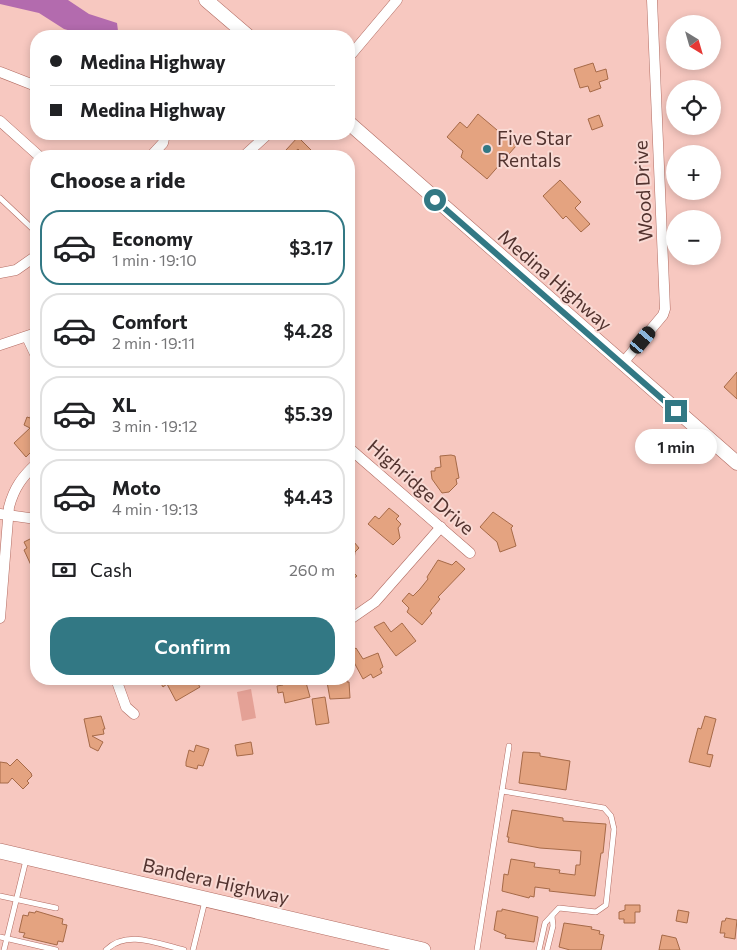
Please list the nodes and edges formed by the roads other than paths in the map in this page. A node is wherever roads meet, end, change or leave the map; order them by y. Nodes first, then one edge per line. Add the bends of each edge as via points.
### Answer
1 (206, 0) edge
2 (397, 0) edge
3 (652, 0) edge
4 (241, 30) edge
5 (355, 48) edge
6 (0, 72) edge
7 (30, 84) edge
8 (0, 121) edge
9 (355, 129) edge
10 (164, 140) edge
11 (261, 140) edge
12 (32, 150) edge
13 (157, 150) edge
14 (251, 150) edge
15 (0, 198) edge
16 (30, 226) edge
17 (30, 260) edge
18 (0, 273) edge
19 (30, 335) edge
20 (0, 344) edge
21 (622, 364) junction
22 (355, 453) edge
23 (737, 463) edge
24 (30, 470) edge
25 (4, 514) edge
26 (30, 518) edge
27 (441, 528) junction
28 (470, 553) dead end
29 (355, 616) edge
30 (0, 618) edge
31 (118, 685) edge
32 (134, 714) dead end
33 (509, 746) dead end
34 (502, 791) junction
35 (0, 851) edge
36 (26, 857) junction
37 (0, 896) edge
38 (206, 898) junction
39 (16, 899) junction
40 (56, 908) dead end
41 (552, 916) junction
42 (0, 937) edge
43 (7, 939) junction
44 (4, 950) edge
45 (56, 950) edge
46 (106, 950) edge
47 (184, 950) edge
48 (193, 950) edge
49 (422, 950) edge
50 (476, 950) edge
51 (539, 950) edge
52 (547, 950) edge

1 - 4 main road
2 - 5 street
3 - 21 street, Wood Drive via 665,309
6 - 7 street
8 - 12 street
9 - 21 main road, Medina Highway
10 - 13 street
11 - 14 street
15 - 16 lane
17 - 18 street via 16,270
19 - 20 street
21 - 23 main road, Medina Highway
22 - 27 street, Highridge Drive
24 - 25 street via 13,491
25 - 26 street
25 - 30 street
27 - 28 street, Highridge Drive
27 - 29 street via 375,602
31 - 32 street via 126,707
33 - 34 lane
34 - 41 lane via 604,808 611,816 614,829 606,906 596,912 564,907
34 - 50 lane
35 - 36 main road, Bandera Highway
36 - 38 main road, Bandera Highway
36 - 39 lane
37 - 39 lane
38 - 48 lane
38 - 49 main road, Bandera Highway
39 - 40 lane
39 - 43 lane
41 - 51 lane via 546,923
41 - 52 lane
42 - 43 lane
43 - 44 lane
43 - 45 lane
46 - 47 lane via 122,939 132,938

